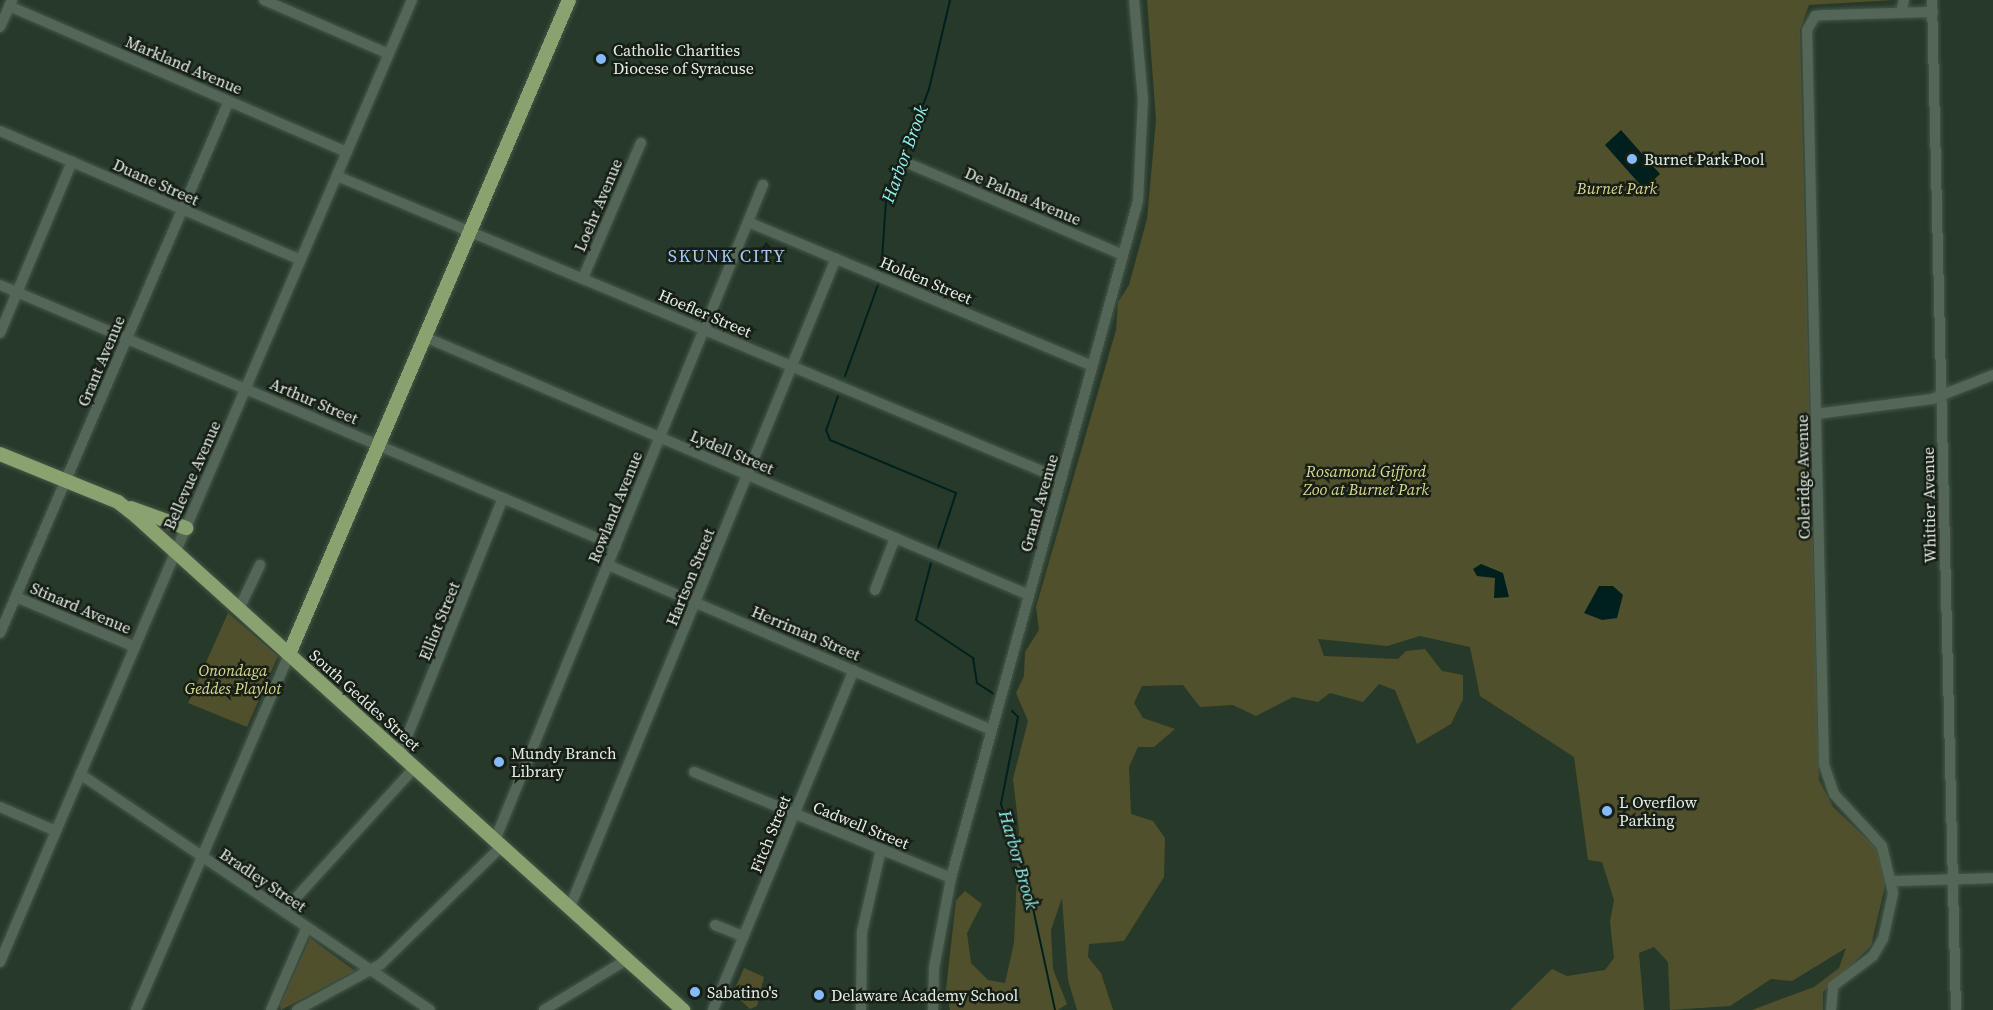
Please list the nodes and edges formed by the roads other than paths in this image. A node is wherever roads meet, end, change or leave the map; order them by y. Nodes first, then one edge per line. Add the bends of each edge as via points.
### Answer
1 (264, 0) edge
2 (412, 0) edge
3 (569, 0) edge
4 (1134, 0) edge
5 (1904, 0) edge
6 (1932, 0) edge
7 (10, 3) edge
8 (1900, 12) junction
9 (1933, 12) junction
10 (0, 27) edge
11 (389, 54) junction
12 (229, 101) junction
13 (0, 131) edge
14 (641, 143) dead end
15 (347, 152) junction
16 (72, 162) junction
17 (912, 165) dead end
18 (337, 176) junction
19 (763, 185) dead end
20 (183, 210) junction
21 (748, 222) junction
22 (470, 231) junction
23 (1123, 255) junction
24 (836, 258) junction
25 (301, 260) junction
26 (583, 278) junction
27 (0, 285) edge
28 (17, 292) junction
29 (704, 329) junction
30 (0, 333) edge
31 (127, 337) junction
32 (425, 337) junction
33 (791, 366) junction
34 (1092, 366) junction
35 (1993, 375) edge
36 (246, 388) junction
37 (1941, 396) junction
38 (1816, 414) junction
39 (659, 438) junction
40 (378, 445) junction
41 (0, 454) edge
42 (748, 475) junction
43 (1061, 479) junction
44 (67, 482) junction
45 (503, 498) junction
46 (118, 502) junction
47 (186, 528) junction
48 (895, 538) junction
49 (615, 546) junction
50 (176, 551) junction
51 (260, 565) dead end
52 (608, 565) junction
53 (875, 590) dead end
54 (1029, 595) junction
55 (16, 597) junction
56 (695, 602) junction
57 (239, 609) junction
58 (0, 633) edge
59 (135, 647) junction
60 (289, 654) junction
61 (854, 670) junction
62 (992, 730) junction
63 (400, 754) junction
64 (415, 767) junction
65 (694, 772) dead end
66 (80, 774) junction
67 (0, 807) edge
68 (794, 814) junction
69 (56, 831) junction
70 (499, 843) junction
71 (881, 849) junction
72 (202, 857) junction
73 (951, 878) junction
74 (1993, 878) edge
75 (1952, 880) junction
76 (1893, 881) junction
77 (570, 907) junction
78 (284, 911) junction
79 (715, 925) dead end
80 (307, 927) junction
81 (744, 937) junction
82 (627, 959) junction
83 (0, 961) edge
84 (370, 970) junction
85 (136, 1010) edge
86 (271, 1010) edge
87 (297, 1010) edge
88 (430, 1010) edge
89 (544, 1010) edge
90 (683, 1010) edge
91 (713, 1010) edge
92 (861, 1010) edge
93 (933, 1010) edge
94 (1831, 1010) edge
95 (1956, 1010) edge

1 - 11 street
2 - 11 street, Bellevue Avenue
3 - 22 main road
4 - 23 street, Grand Avenue via 1143,100 1140,172
5 - 8 street
6 - 9 street, Whittier Avenue
7 - 10 street
7 - 12 street, Markland Avenue
8 - 9 street, Coleridge Avenue
8 - 38 street, Coleridge Avenue via 1815,16 1807,30
9 - 37 street, Whittier Avenue
11 - 15 street, Bellevue Avenue
12 - 15 street, Markland Avenue
12 - 20 street, Grant Avenue
13 - 16 street, Duane Street
14 - 26 street, Loehr Avenue
15 - 18 street, Bellevue Avenue
16 - 20 street, Duane Street
16 - 28 street
17 - 23 street, De Palma Avenue
18 - 22 street, Hoefler Street
18 - 25 street, Bellevue Avenue
19 - 21 street, Rowland Avenue
20 - 25 street, Duane Street
20 - 31 street, Grant Avenue
21 - 24 street, Holden Street
21 - 29 street, Rowland Avenue
22 - 26 street, Hoefler Street
22 - 32 main road
23 - 34 street, Grand Avenue
24 - 33 street, Hartson Street
24 - 34 street, Holden Street
25 - 36 street, Bellevue Avenue
26 - 29 street, Hoefler Street
27 - 28 street, Arthur Street
28 - 30 street
28 - 31 street, Arthur Street
29 - 33 street, Hoefler Street
29 - 39 street, Rowland Avenue
31 - 36 street, Arthur Street
31 - 44 street, Grant Avenue
32 - 39 street, Lydell Street
32 - 40 main road
33 - 42 street, Hartson Street
33 - 43 street, Hoefler Street
34 - 43 street, Grand Avenue
35 - 37 street
36 - 40 street, Arthur Street
36 - 47 street, Bellevue Avenue
37 - 38 street
37 - 75 street, Whittier Avenue
38 - 76 street, Coleridge Avenue via 1824,765 1834,794 1882,846
39 - 42 street, Lydell Street
39 - 49 street, Rowland Avenue
40 - 45 street, Arthur Street
40 - 60 main road
41 - 44 main road, South Geddes Street
42 - 48 street, Lydell Street
42 - 56 street, Hartson Street
43 - 54 street, Grand Avenue
44 - 46 main road, South Geddes Street
44 - 55 street, Grant Avenue
45 - 49 street, Arthur Street
45 - 63 street, Elliot Street
46 - 47 main road
46 - 50 main road, South Geddes Street
47 - 50 street, Bellevue Avenue
48 - 53 street
48 - 54 street, Lydell Street
49 - 52 street, Rowland Avenue
50 - 57 main road, South Geddes Street
50 - 59 street, Bellevue Avenue
51 - 57 street
52 - 56 street, Herriman Street
52 - 70 street, Rowland Avenue
54 - 62 street, Grand Avenue
55 - 58 street, Grant Avenue
55 - 59 street, Stinard Avenue
56 - 61 street, Herriman Street
56 - 77 street, Hartson Street
57 - 60 main road, South Geddes Street
59 - 66 street, Bellevue Avenue
60 - 63 main road, South Geddes Street
60 - 72 street
61 - 62 street, Herriman Street
61 - 68 street, Fitch Street
62 - 73 street, Grand Avenue
63 - 64 main road, South Geddes Street
64 - 70 main road, South Geddes Street
64 - 78 street
65 - 68 street, Cadwell Street
66 - 69 street, Bellevue Avenue
66 - 72 street, Bradley Street
67 - 69 street
68 - 71 street, Cadwell Street
68 - 81 street, Fitch Street
69 - 83 street, Bellevue Avenue
70 - 77 main road, South Geddes Street
70 - 84 street, Rowland Avenue
71 - 73 street, Cadwell Street
71 - 92 street via 862,932
72 - 78 street, Bradley Street
72 - 85 street
73 - 93 street, Grand Avenue via 934,968
74 - 75 street
75 - 76 street
75 - 95 street, Whittier Avenue
76 - 94 street, Coleridge Avenue via 1891,917 1883,939 1873,956 1833,986
77 - 82 main road, South Geddes Street
78 - 80 street, Bradley Street
79 - 81 street
80 - 84 street, Bradley Street
80 - 86 street
81 - 91 street, Fitch Street
82 - 89 street
82 - 90 main road, South Geddes Street
84 - 87 street, Rowland Avenue
84 - 88 street, Bradley Street

